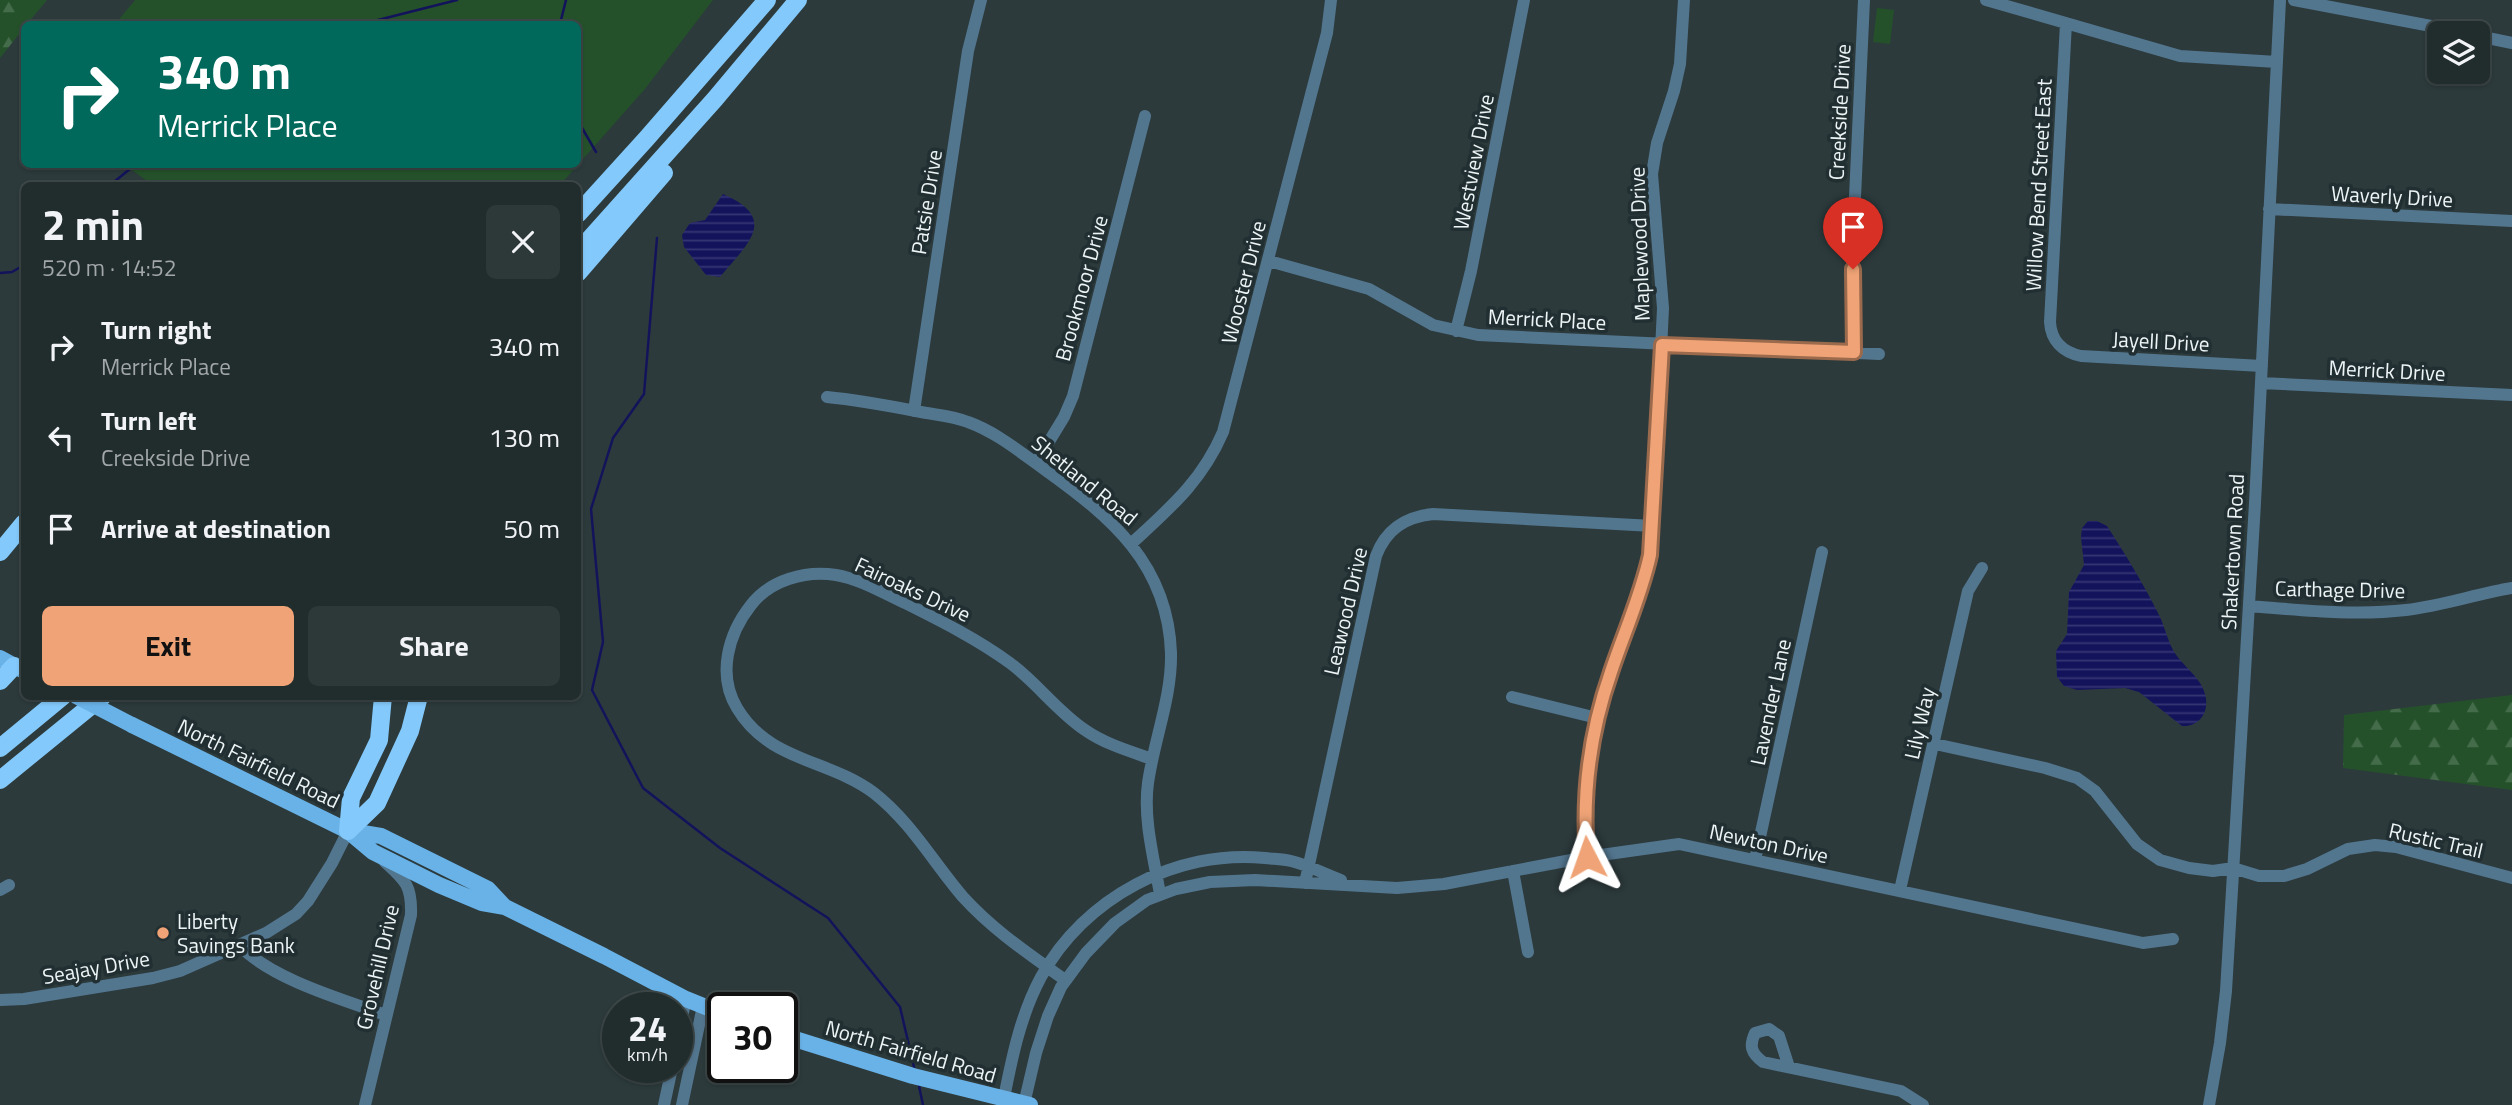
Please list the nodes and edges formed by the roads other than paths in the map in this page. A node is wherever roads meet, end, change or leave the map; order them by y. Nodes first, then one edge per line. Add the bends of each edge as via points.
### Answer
1 (767, 0) edge
2 (798, 0) edge
3 (981, 0) edge
4 (1331, 0) edge
5 (1524, 0) edge
6 (1684, 0) edge
7 (1864, 0) edge
8 (1986, 0) edge
9 (2280, 0) edge
10 (2294, 0) edge
11 (2066, 23) junction
12 (2427, 25) edge
13 (2490, 38) edge
14 (2512, 43) edge
15 (2277, 62) junction
16 (715, 99) junction
17 (1145, 116) dead end
18 (581, 209) edge
19 (2269, 209) junction
20 (2512, 221) edge
21 (581, 249) edge
22 (1269, 261) junction
23 (581, 270) edge
24 (1456, 331) junction
25 (1662, 345) junction
26 (2060, 347) joint
27 (1854, 352) junction
28 (1879, 354) dead end
29 (2262, 366) junction
30 (2261, 383) junction
31 (2512, 395) edge
32 (827, 397) dead end
33 (914, 411) junction
34 (1036, 463) junction
35 (1653, 526) junction
36 (21, 527) edge
37 (1132, 543) junction
38 (0, 552) edge
39 (1822, 552) dead end
40 (1982, 568) dead end
41 (2512, 588) edge
42 (2249, 606) junction
43 (13, 665) edge
44 (0, 681) edge
45 (1512, 697) dead end
46 (58, 700) edge
47 (84, 700) edge
48 (98, 700) edge
49 (108, 700) edge
50 (383, 700) edge
51 (418, 700) edge
52 (1597, 718) junction
53 (61, 732) junction
54 (1935, 744) junction
55 (0, 748) edge
56 (1153, 759) junction
57 (0, 780) edge
58 (348, 831) junction
59 (373, 852) junction
60 (1587, 857) junction
61 (1755, 860) junction
62 (1308, 868) junction
63 (2233, 868) junction
64 (1513, 871) junction
65 (1157, 874) junction
66 (2512, 878) edge
67 (1306, 883) junction
68 (1354, 886) junction
69 (1900, 890) junction
70 (1160, 894) junction
71 (505, 907) junction
72 (2173, 939) dead end
73 (239, 945) junction
74 (1528, 952) dead end
75 (1047, 967) junction
76 (1065, 980) junction
77 (673, 992) edge
78 (0, 1000) edge
79 (693, 1002) edge
80 (703, 1006) junction
81 (707, 1008) edge
82 (386, 1015) junction
83 (798, 1040) edge
84 (1789, 1067) dead end
85 (669, 1083) edge
86 (1003, 1098) junction
87 (1027, 1104) edge
88 (365, 1105) edge
89 (664, 1105) edge
90 (682, 1105) edge
91 (1923, 1105) edge
92 (2210, 1105) edge

1 - 18 highway
2 - 16 highway
3 - 33 street, Patsie Drive via 968,51
4 - 22 street, Wooster Drive via 1327,33
5 - 24 street, Westview Drive
6 - 25 street, Maplewood Drive via 1680,64 1652,174
7 - 27 street, Creekside Drive via 1853,228
8 - 11 street
9 - 15 street, Shakertown Road
10 - 12 street
11 - 15 street via 2180,56
11 - 26 street, Willow Bend Street East via 2050,322
13 - 14 street
15 - 19 street, Shakertown Road
16 - 21 highway
16 - 23 highway via 660,178
17 - 34 street, Brookmoor Drive via 1073,396
19 - 20 street, Waverly Drive
19 - 29 street, Shakertown Road
22 - 24 street, Merrick Place via 1369,289 1433,325
22 - 37 street, Wooster Drive via 1229,415 1216,448 1187,491
24 - 25 street, Merrick Place
25 - 27 street, Merrick Place
25 - 35 street, Maplewood Drive
26 - 29 street, Jayell Drive via 2081,356
27 - 28 street, Merrick Place
29 - 30 street, Shakertown Road
30 - 31 street, Merrick Drive
30 - 42 street, Shakertown Road
32 - 33 street, Shetland Road
33 - 34 street, Shetland Road via 970,422
34 - 37 street, Shetland Road via 1094,506
35 - 52 street, Maplewood Drive via 1644,584
35 - 62 street, Leawood Drive via 1433,514 1408,519 1391,530 1376,556
36 - 38 highway
37 - 56 street, Shetland Road via 1162,603 1171,652
39 - 61 street, Lavender Lane
40 - 54 street, Lily Way via 1968,591
41 - 42 street, Carthage Drive via 2377,612
42 - 63 street, Shakertown Road
43 - 44 highway
45 - 52 street
46 - 55 highway
47 - 58 main road, North Fairfield Road, bridge
48 - 53 highway
49 - 53 highway
50 - 58 highway via 379,740 351,798
51 - 58 highway via 410,731 377,803
52 - 60 street, Maplewood Drive via 1586,787
53 - 57 highway
54 - 63 street, Rustic Trail via 2077,778 2095,791 2137,844 2160,860 2213,871
54 - 69 street, Lily Way
56 - 65 street, Shetland Road via 1147,796
56 - 75 street, Fairoaks Drive via 1084,730 1011,664 963,632 850,579 813,574 782,582 754,601 734,630 728,654 730,689 738,710 757,733 777,748 874,793 916,835 982,917
58 - 59 main road, North Fairfield Road
58 - 71 main road, North Fairfield Road via 381,836 488,889
58 - 73 street, Seajay Drive via 308,901 280,926
59 - 71 main road, North Fairfield Road via 482,903
59 - 82 street, Grovehill Drive via 406,882 412,895
60 - 61 street, Newton Drive via 1679,844
60 - 64 street, Newton Drive
61 - 69 street, Newton Drive
62 - 65 street, Newton Drive via 1291,861 1234,857
62 - 67 street, Leawood Drive
62 - 68 street, Newton Drive
63 - 66 street, Rustic Trail via 2259,876 2284,876 2348,849 2375,845
63 - 92 street, Shakertown Road via 2226,991
64 - 68 street, Newton Drive via 1444,884
64 - 74 street
65 - 70 street, Shetland Road
65 - 75 street, Newton Drive via 1094,913
67 - 68 street, Newton Drive
67 - 70 street, Newton Drive via 1228,880
69 - 72 street, Newton Drive via 2143,943
70 - 76 street, Newton Drive via 1115,923
71 - 77 main road, North Fairfield Road
73 - 78 street, Seajay Drive via 153,978
73 - 82 street via 276,972
75 - 76 street, Fairoaks Drive
75 - 86 street, Newton Drive via 1018,1035
76 - 87 street, Newton Drive via 1036,1053
79 - 80 main road, North Fairfield Road
80 - 81 main road, North Fairfield Road
80 - 90 street
82 - 88 street, Grovehill Drive
83 - 86 main road, North Fairfield Road
84 - 91 street via 1901,1091
85 - 89 street
86 - 87 main road, North Fairfield Road

